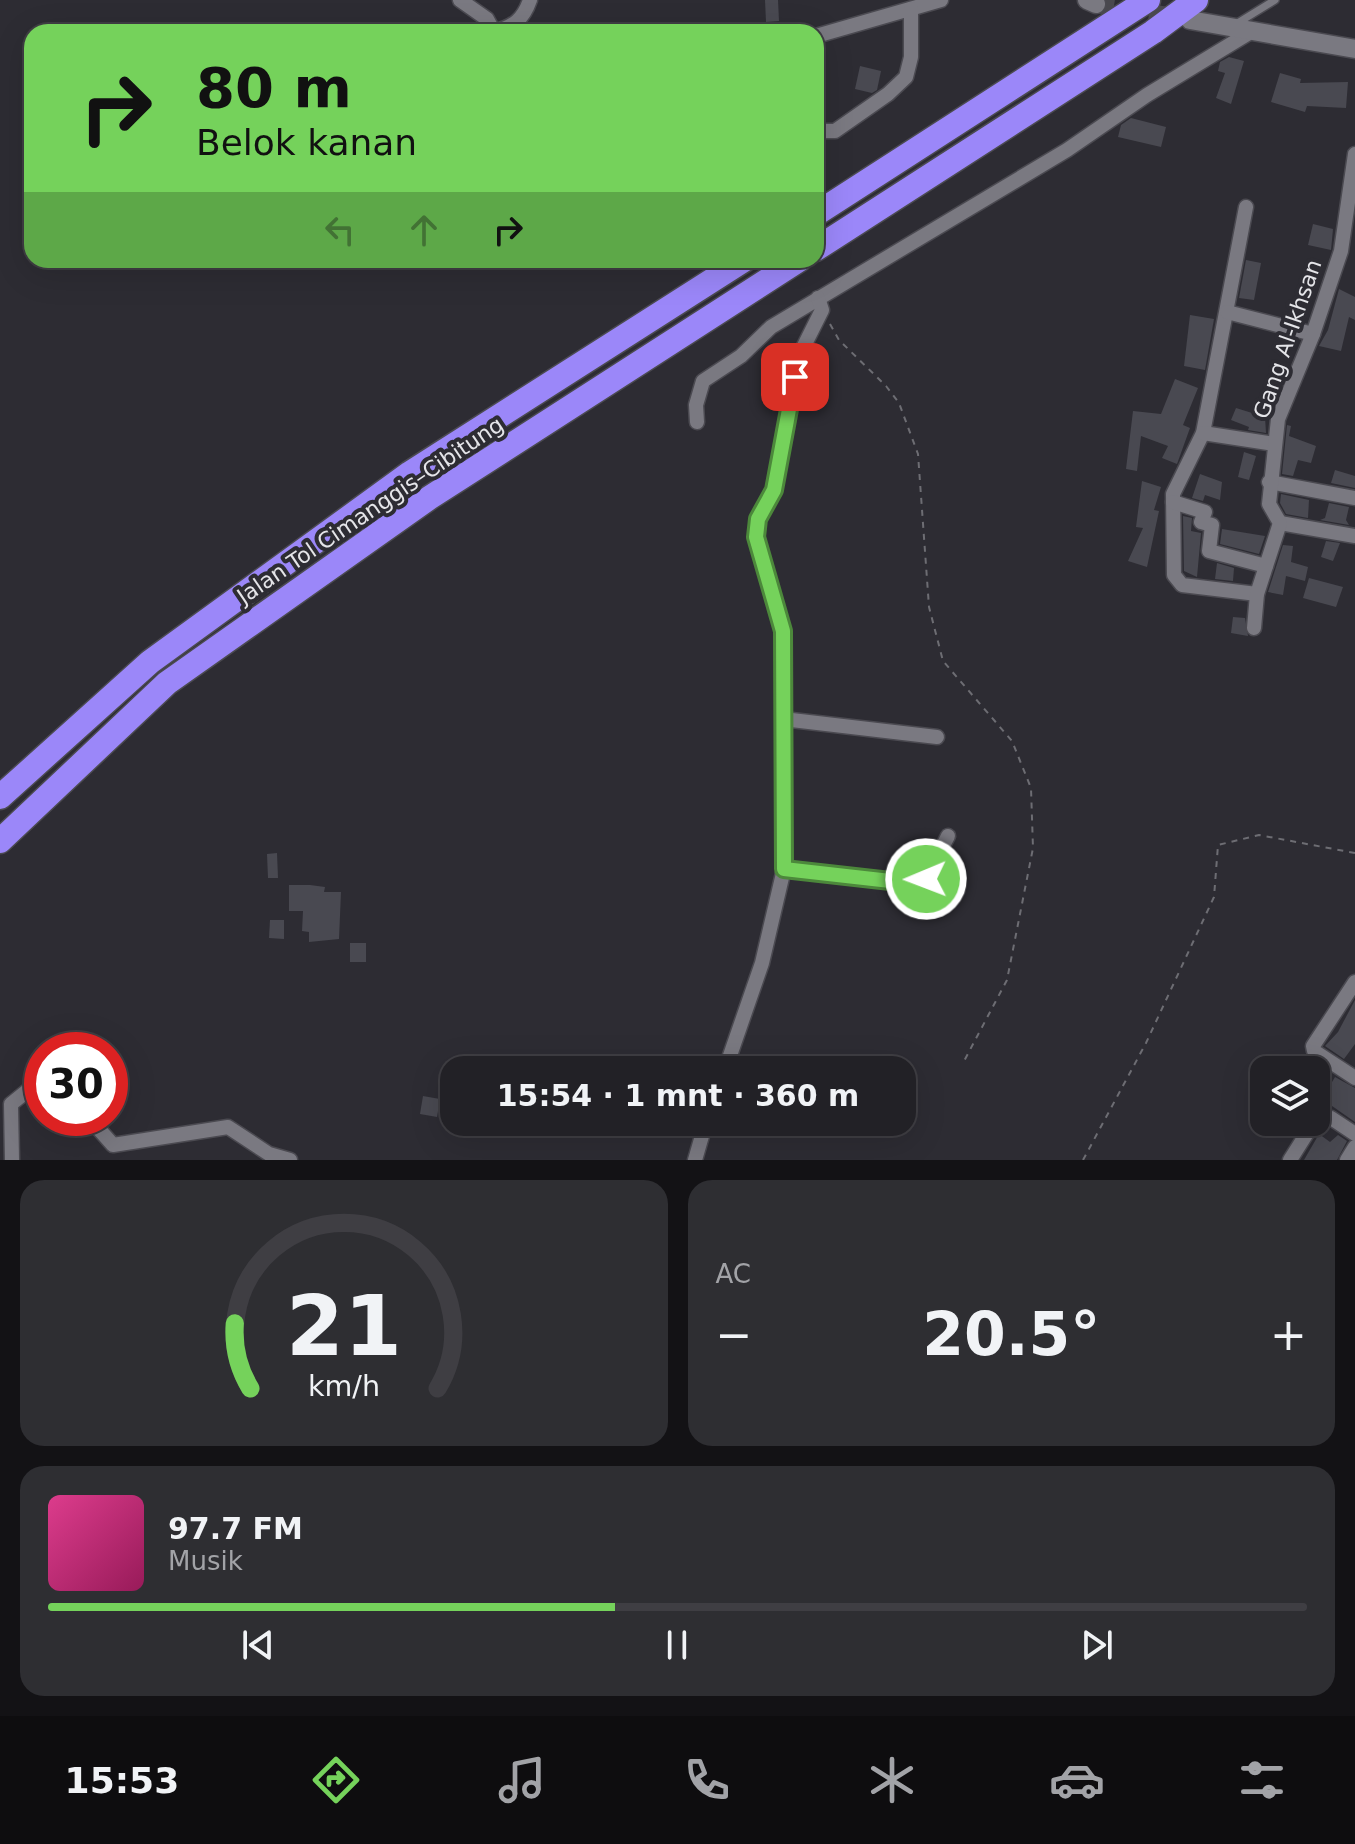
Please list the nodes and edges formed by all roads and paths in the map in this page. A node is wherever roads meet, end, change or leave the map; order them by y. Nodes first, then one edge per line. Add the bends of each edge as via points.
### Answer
1 (460, 0) edge
2 (530, 0) edge
3 (941, 0) edge
4 (1148, 0) edge
5 (1275, 0) edge
6 (911, 9) junction
7 (1193, 10) edge
8 (490, 24) edge
9 (514, 24) edge
10 (1234, 26) junction
11 (1254, 30) junction
12 (824, 34) edge
13 (1355, 49) edge
14 (824, 131) edge
15 (1355, 154) edge
16 (1246, 207) dead end
17 (824, 209) edge
18 (824, 244) edge
19 (731, 268) edge
20 (787, 268) edge
21 (820, 304) junction
22 (1227, 312) junction
23 (1313, 334) junction
24 (697, 422) dead end
25 (1203, 433) junction
26 (1274, 444) junction
27 (1269, 482) junction
28 (1355, 498) edge
29 (1173, 502) junction
30 (1280, 523) junction
31 (1355, 536) edge
32 (1266, 566) junction
33 (1257, 594) junction
34 (1254, 628) dead end
35 (783, 719) junction
36 (937, 737) dead end
37 (0, 797) edge
38 (948, 836) dead end
39 (0, 841) edge
40 (1355, 853) edge
41 (784, 869) junction
42 (1355, 982) edge
43 (730, 1056) edge
44 (963, 1063) dead end
45 (1353, 1072) edge
46 (24, 1093) edge
47 (1330, 1118) edge
48 (1355, 1134) edge
49 (105, 1136) edge
50 (702, 1136) edge
51 (1305, 1136) edge
52 (1355, 1147) edge
53 (12, 1160) edge
54 (290, 1160) edge
55 (695, 1160) edge
56 (1083, 1160) edge
57 (1290, 1160) edge
58 (1347, 1160) edge

1 - 8 street
2 - 9 street
3 - 6 street
4 - 17 highway
5 - 10 lane
6 - 12 street
6 - 14 street via 906,77 835,131
7 - 10 street
7 - 18 highway
10 - 11 street
11 - 13 street
11 - 21 street
15 - 23 street, Gang Al-Ikhsan via 1341,250
16 - 22 street
19 - 37 highway, Jalan Tol Cimanggis–Cibitung via 410,473 150,662
20 - 39 highway, Jalan Tol Cimanggis–Cibitung via 429,498 167,683
21 - 24 street via 771,327 741,356 709,375 699,386
21 - 35 street via 800,354 774,490 758,519 756,537 782,618
21 - 44 path via 839,340 899,403 918,454 929,607 943,661 1002,727 1030,780 1033,848 1007,980
22 - 23 street
22 - 25 street
23 - 26 street, Gang Al-Ikhsan via 1280,412
25 - 26 street
25 - 29 street
26 - 27 street, Gang Al-Ikhsan
27 - 28 street
27 - 30 street, Gang Al-Ikhsan via 1269,504
29 - 32 street via 1205,512 1201,522 1212,525 1209,551
29 - 33 street via 1177,583
30 - 31 street
30 - 32 street
32 - 33 street
33 - 34 street
35 - 36 street
35 - 41 street
38 - 41 street via 926,879 917,884
40 - 56 path via 1259,835 1218,845 1214,897 1146,1043
41 - 43 street via 762,963
42 - 45 street via 1313,1046
46 - 53 street via 11,1104
47 - 48 street
49 - 54 street via 113,1145 228,1127 269,1154
50 - 55 street
51 - 57 street
52 - 58 street

